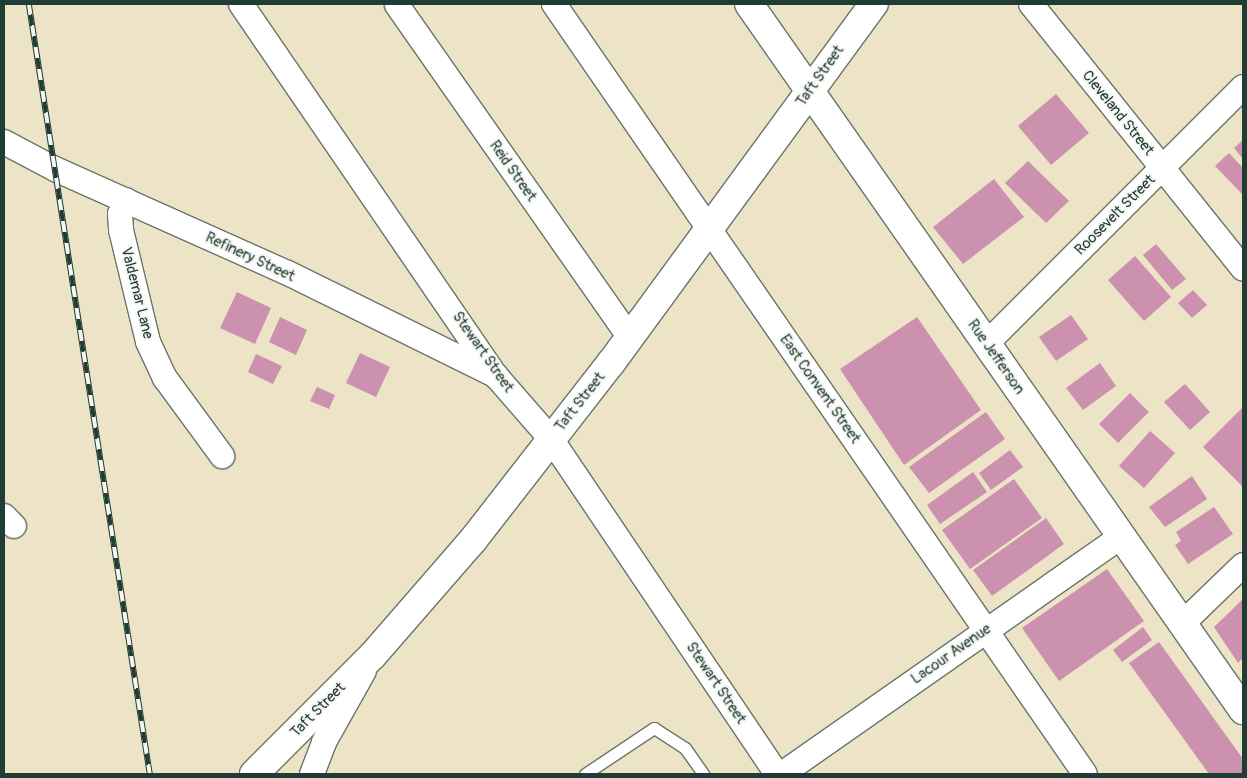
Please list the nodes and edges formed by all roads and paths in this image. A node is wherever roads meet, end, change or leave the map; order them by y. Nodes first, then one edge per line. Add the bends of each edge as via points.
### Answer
1 (241, 4) edge
2 (554, 4) edge
3 (749, 4) edge
4 (874, 4) edge
5 (1031, 4) edge
6 (396, 5) dead end
7 (1243, 87) edge
8 (810, 92) junction
9 (4, 142) edge
10 (1162, 167) junction
11 (126, 200) junction
12 (708, 229) junction
13 (1243, 269) edge
14 (630, 338) junction
15 (987, 343) junction
16 (496, 376) junction
17 (551, 439) junction
18 (222, 456) dead end
19 (1122, 536) junction
20 (1243, 565) edge
21 (1183, 623) junction
22 (986, 630) junction
23 (373, 655) junction
24 (1243, 710) edge
25 (254, 774) edge
26 (312, 774) edge
27 (585, 774) edge
28 (703, 774) edge
29 (777, 774) edge
30 (782, 774) edge
31 (1085, 774) edge

1 - 16 street, Stewart Street
2 - 12 street, East Convent Street
3 - 8 street, Rue Jefferson
4 - 8 street, Taft Street
5 - 10 street, Cleveland Street
6 - 14 street, Reid Street
7 - 10 street, Roosevelt Street
8 - 12 street, Taft Street
8 - 15 street, Rue Jefferson
9 - 11 street, Refinery Street
10 - 13 street, Cleveland Street
10 - 15 street, Roosevelt Street
11 - 16 street, Refinery Street via 288,273
11 - 18 street, Valdemar Lane via 120,214 121,230 148,342 165,378
12 - 14 street, Taft Street
12 - 22 street, East Convent Street
14 - 17 street, Taft Street
15 - 19 street, Rue Jefferson
16 - 17 street, Stewart Street
17 - 23 street, Taft Street via 474,540
17 - 29 street, Stewart Street
19 - 21 street, Rue Jefferson
19 - 22 street, Lacour Avenue
20 - 21 street
21 - 24 street, Rue Jefferson
22 - 30 street, Lacour Avenue
22 - 31 street, East Convent Street
23 - 25 street, Taft Street
23 - 26 street via 324,742
27 - 28 lane via 654,728 685,748

